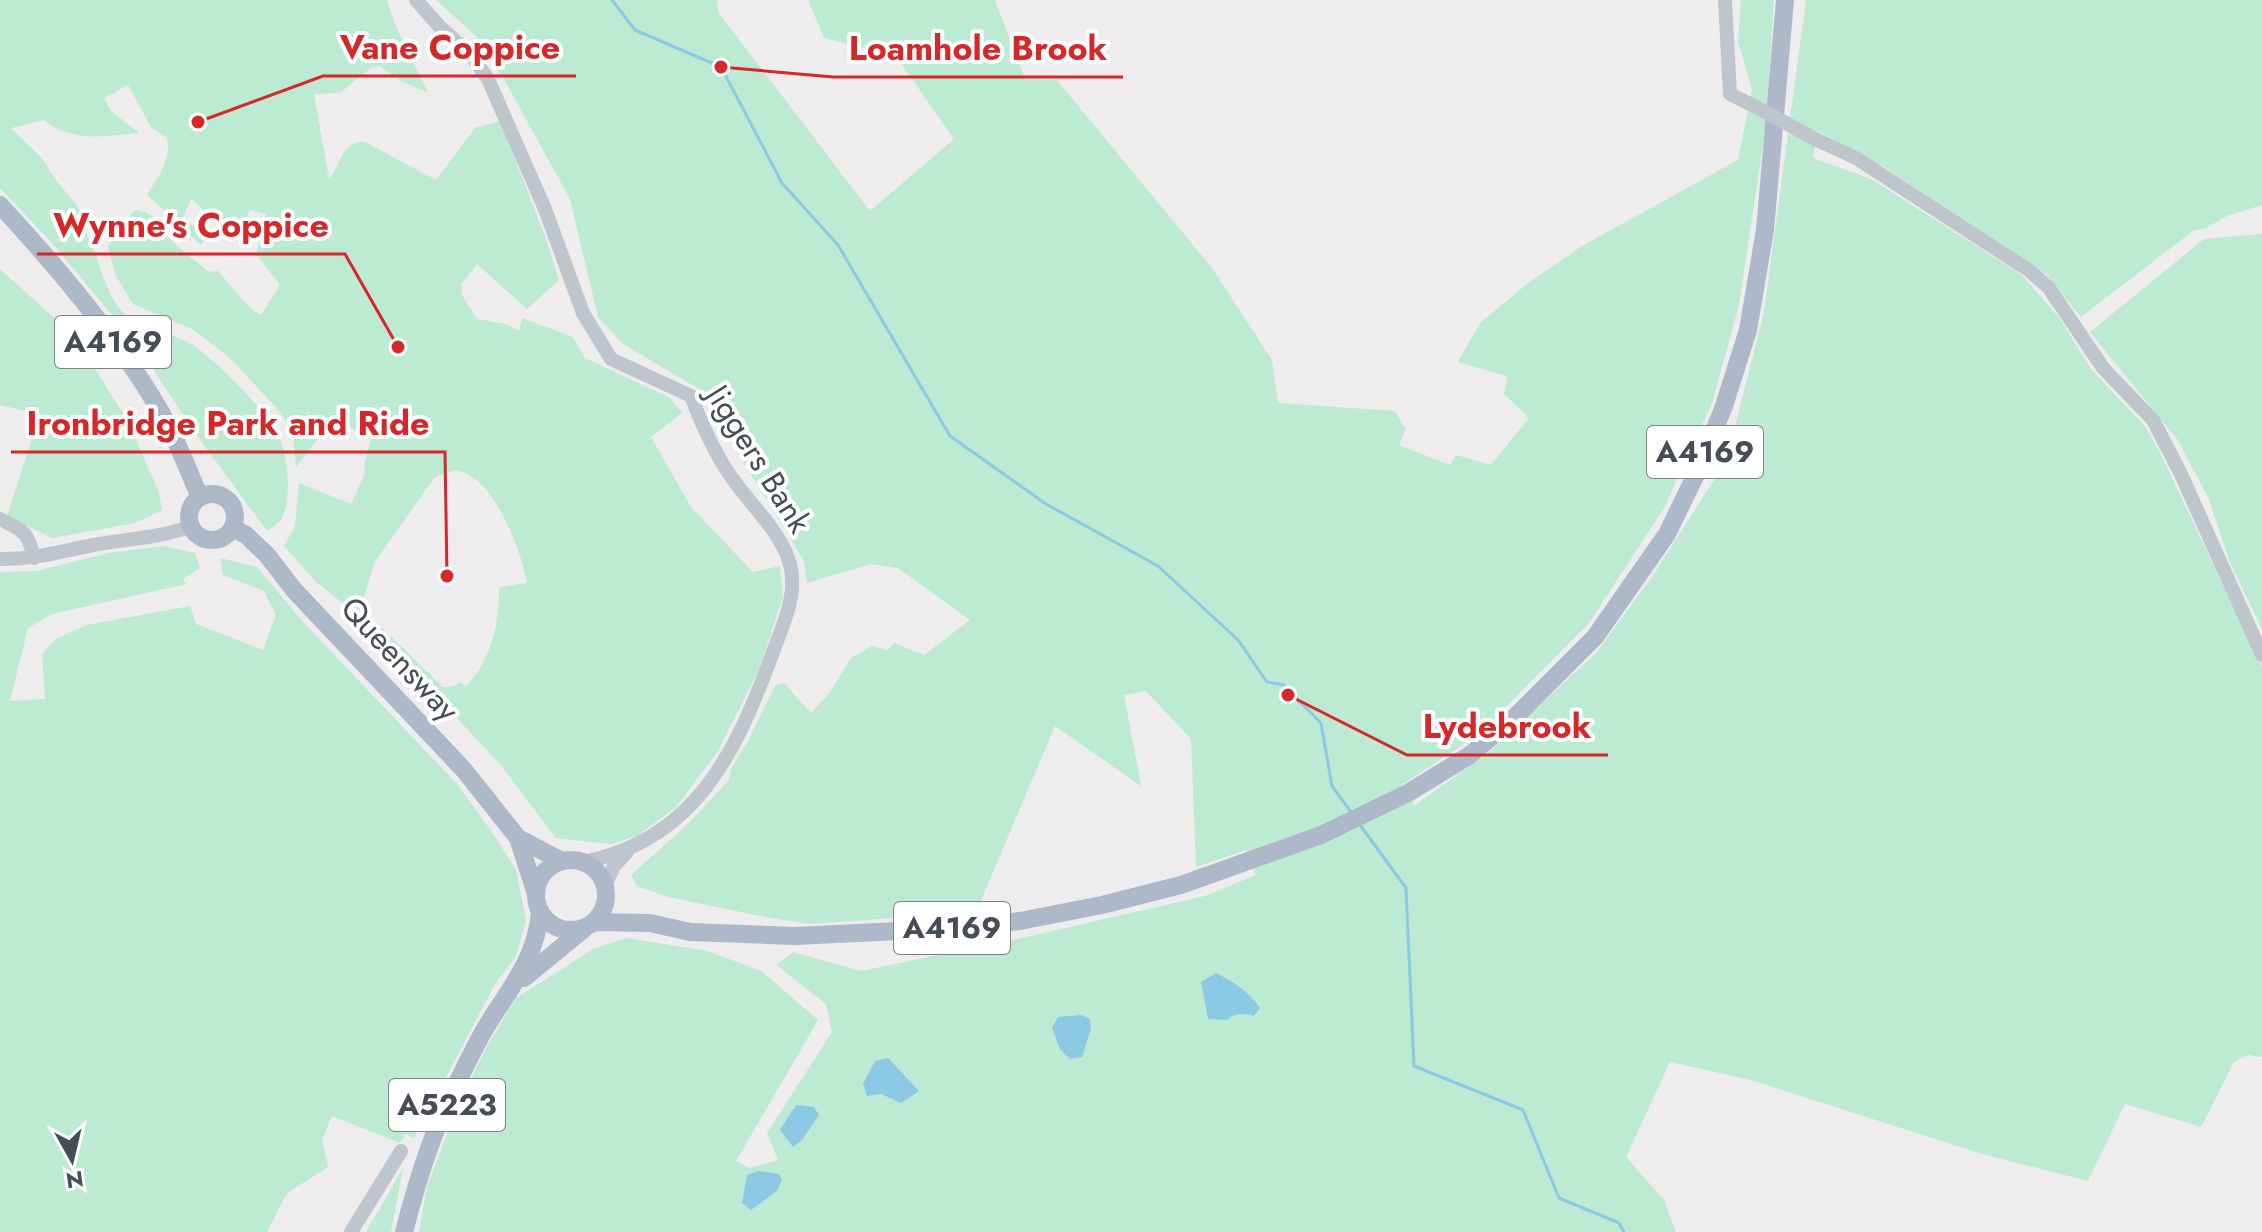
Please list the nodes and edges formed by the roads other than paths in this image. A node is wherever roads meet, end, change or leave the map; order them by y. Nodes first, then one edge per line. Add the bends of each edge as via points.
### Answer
1 (416, 0) edge
2 (1725, 0) edge
3 (1785, 0) edge
4 (0, 205) edge
5 (200, 497) junction
6 (0, 519) edge
7 (192, 526) junction
8 (233, 528) junction
9 (34, 558) junction
10 (0, 559) edge
11 (2262, 655) edge
12 (518, 838) junction
13 (630, 849) junction
14 (562, 861) junction
15 (583, 862) junction
16 (606, 890) junction
17 (538, 903) junction
18 (650, 923) junction
19 (590, 924) junction
20 (514, 988) junction
21 (401, 1151) dead end
22 (351, 1232) edge
23 (404, 1232) edge

1 - 13 street, Jiggers Bank via 488,79 583,313 611,359 691,396 709,441 788,557 791,603 730,755 704,791 663,830
2 - 11 street, bridge via 1730,94 1856,158 2049,288 2103,368 2153,420
3 - 18 main road, A4169 via 1765,230 1748,330 1724,406 1667,534 1595,637 1470,755 1408,793 1321,835 1102,905 941,929 795,936 690,932
4 - 5 main road, A4169 via 50,259 133,368 172,434
5 - 7 main road via 192,507
5 - 8 main road via 215,494 228,500 235,513
6 - 9 street via 24,531
7 - 8 main road via 210,540
7 - 9 street
8 - 12 main road, Queensway via 267,555 464,770
9 - 10 street
12 - 14 main road, Queensway
12 - 17 main road, Queensway
13 - 15 street, Jiggers Bank
13 - 16 street, Jiggers Bank via 614,866
14 - 15 main road
14 - 17 main road via 543,873
15 - 16 main road via 601,875
16 - 18 main road, A4169 via 623,910
16 - 19 main road via 601,914
17 - 19 main road via 555,926 565,930
17 - 20 main road, A5223 via 533,950
18 - 19 main road, A4169
19 - 20 main road, A5223
20 - 23 main road, A5223 via 455,1086 427,1152
21 - 22 street

